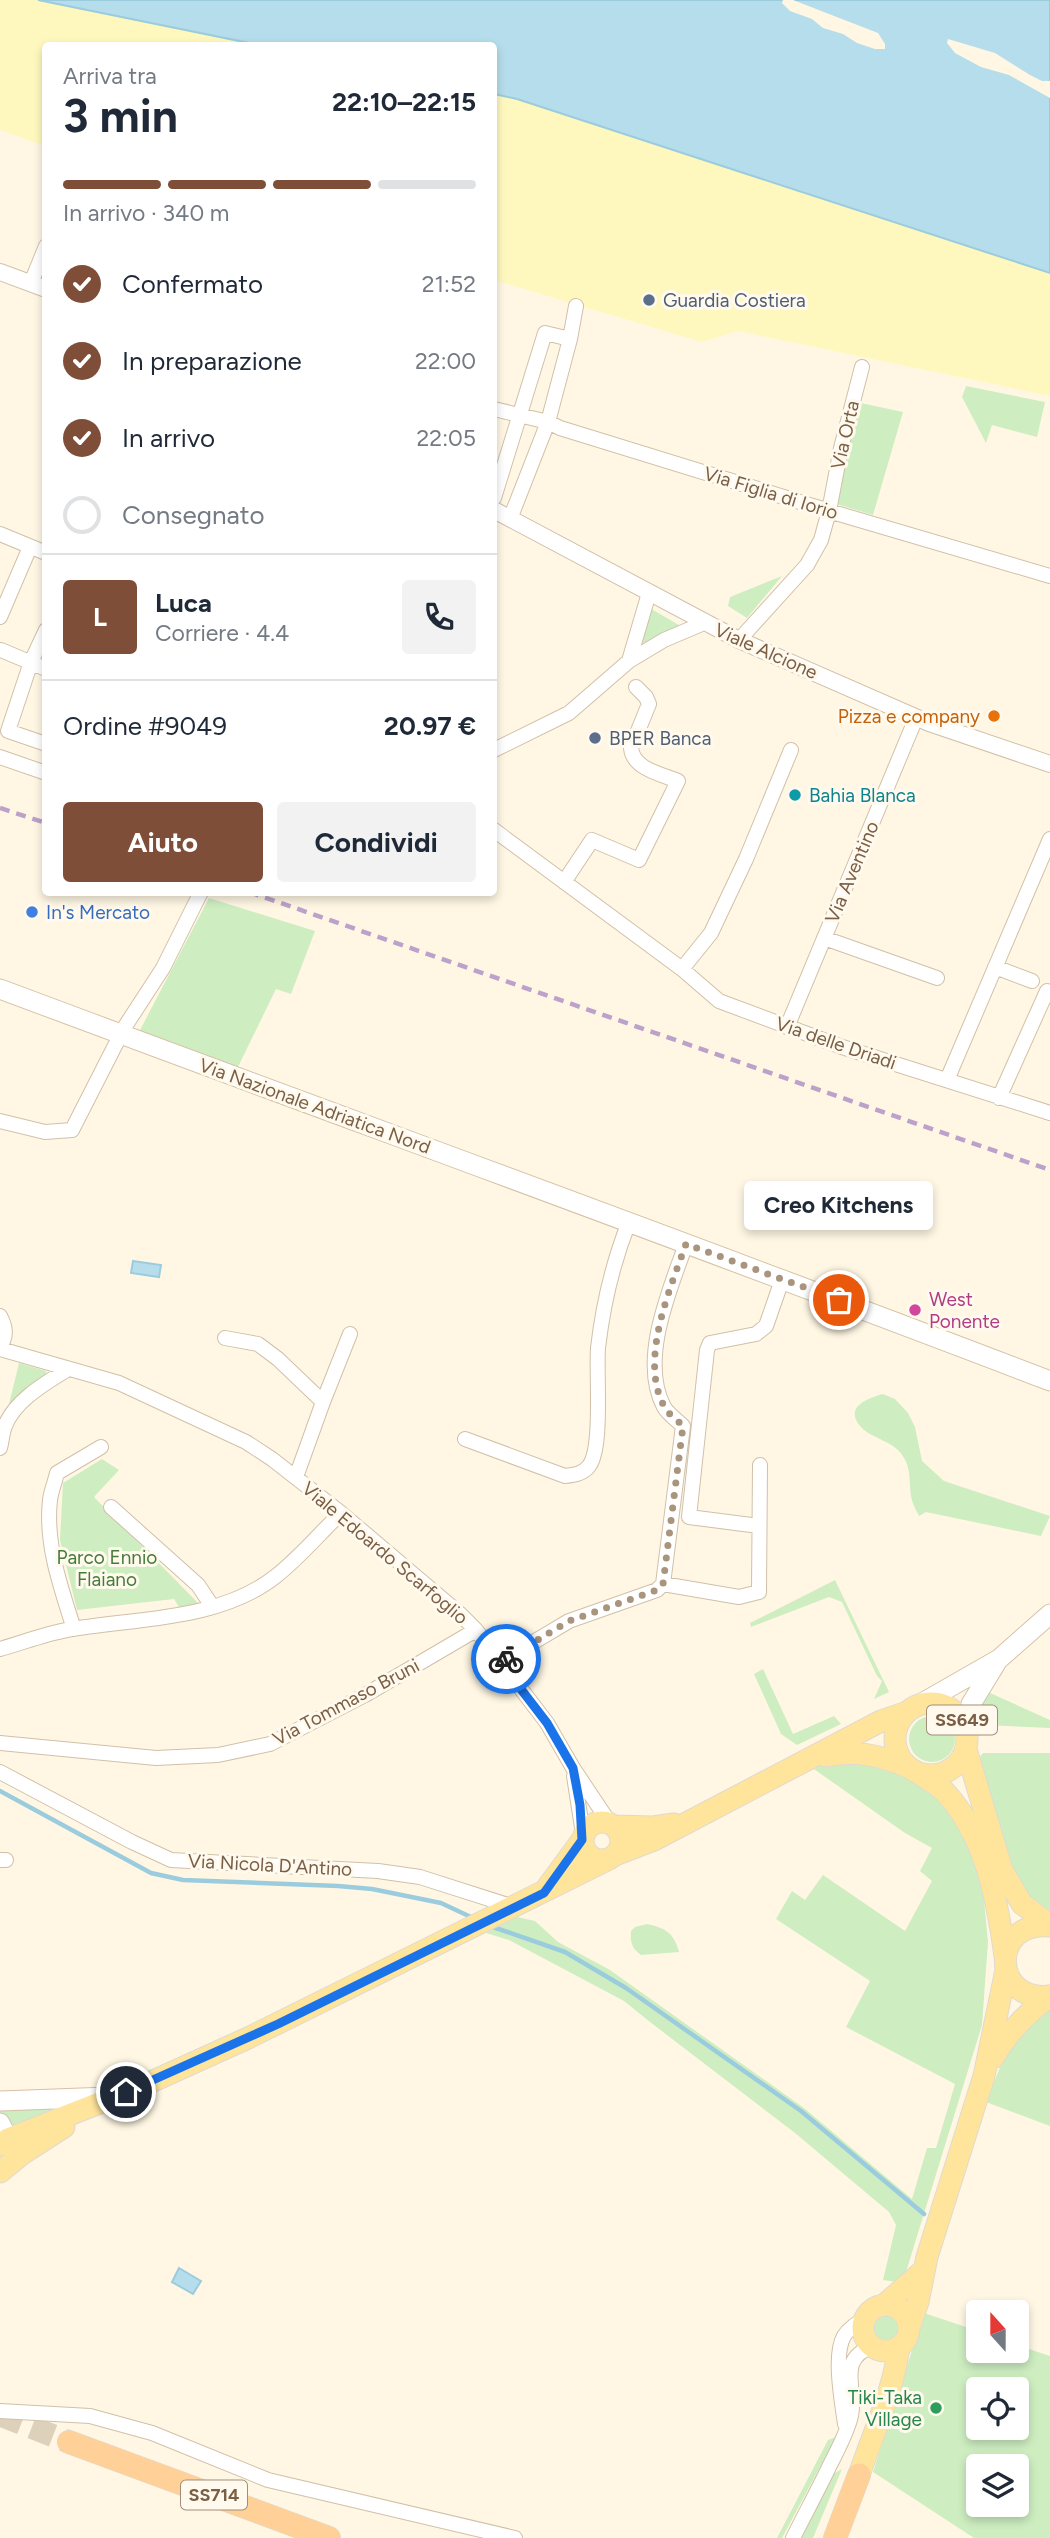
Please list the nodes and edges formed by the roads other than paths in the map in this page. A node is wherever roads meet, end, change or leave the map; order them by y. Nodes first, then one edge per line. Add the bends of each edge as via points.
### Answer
1 (42, 266) edge
2 (0, 272) edge
3 (38, 286) edge
4 (576, 306) dead end
5 (570, 339) junction
6 (862, 367) dead end
7 (497, 410) edge
8 (521, 415) junction
9 (548, 422) junction
10 (497, 489) edge
11 (829, 511) junction
12 (497, 512) edge
13 (510, 519) junction
14 (0, 534) edge
15 (30, 547) junction
16 (42, 552) edge
17 (1050, 576) edge
18 (649, 593) junction
19 (0, 617) edge
20 (704, 623) junction
21 (42, 639) edge
22 (739, 640) junction
23 (1, 650) edge
24 (629, 661) junction
25 (32, 662) junction
26 (42, 667) edge
27 (636, 687) dead end
28 (916, 718) junction
29 (42, 743) edge
30 (497, 749) edge
31 (791, 750) dead end
32 (0, 757) edge
33 (1050, 764) edge
34 (42, 772) edge
35 (497, 832) edge
36 (1050, 839) edge
37 (564, 882) junction
38 (200, 896) edge
39 (824, 938) junction
40 (995, 967) junction
41 (682, 969) junction
42 (937, 978) dead end
43 (1032, 981) dead end
44 (0, 989) edge
45 (1050, 993) edge
46 (787, 1027) junction
47 (121, 1034) junction
48 (947, 1080) junction
49 (999, 1098) junction
50 (1050, 1113) edge
51 (0, 1121) edge
52 (629, 1222) junction
53 (686, 1244) junction
54 (782, 1280) junction
55 (0, 1316) edge
56 (350, 1334) dead end
57 (225, 1338) dead end
58 (0, 1348) edge
59 (68, 1369) junction
60 (1050, 1381) edge
61 (323, 1402) junction
62 (465, 1439) dead end
63 (102, 1447) dead end
64 (0, 1448) edge
65 (760, 1465) dead end
66 (296, 1477) junction
67 (111, 1507) dead end
68 (341, 1513) junction
69 (760, 1526) junction
70 (663, 1584) junction
71 (212, 1606) junction
72 (1050, 1614) edge
73 (74, 1629) junction
74 (476, 1630) junction
75 (0, 1649) edge
76 (999, 1659) junction
77 (500, 1662) junction
78 (914, 1708) junction
79 (967, 1742) junction
80 (0, 1743) edge
81 (807, 1760) junction
82 (573, 1768) junction
83 (914, 1770) junction
84 (0, 1772) edge
85 (690, 1821) junction
86 (612, 1824) junction
87 (583, 1837) junction
88 (612, 1857) junction
89 (544, 1893) junction
90 (505, 1911) junction
91 (1050, 1926) edge
92 (1006, 1963) junction
93 (1050, 1996) edge
94 (985, 2076) junction
95 (112, 2096) junction
96 (0, 2101) edge
97 (2, 2136) edge
98 (41, 2141) junction
99 (2, 2170) edge
100 (923, 2271) junction
101 (884, 2305) junction
102 (866, 2318) junction
103 (891, 2343) junction
104 (0, 2411) edge
105 (846, 2433) junction
106 (69, 2442) tunnel mouth
107 (859, 2475) joint
108 (329, 2538) edge
109 (515, 2538) edge
110 (793, 2538) edge
111 (835, 2538) edge

1 - 3 street
2 - 3 street
4 - 5 street
5 - 8 street via 545,333
5 - 9 street
6 - 11 street, Via Orta
7 - 8 street, Via Figlia di Iorio
8 - 9 street, Via Figlia di Iorio
8 - 10 street
9 - 11 street, Via Figlia di Iorio
9 - 13 street
11 - 17 street, Via Figlia di Iorio
11 - 22 street, Via Orta via 821,540 807,565
12 - 13 street, Viale Alcione
13 - 18 street, Viale Alcione
14 - 15 street
15 - 16 street
15 - 19 street
18 - 20 street, Viale Alcione
18 - 24 street
20 - 22 street, Viale Alcione
20 - 24 street
21 - 25 street
22 - 28 street, Viale Alcione
23 - 25 street
24 - 30 street via 569,713
25 - 26 street
25 - 29 street via 8,731
27 - 37 street via 649,704 631,748 634,760 678,781 639,860 592,840
28 - 33 street, Viale Alcione
28 - 39 street, Via Aventino
31 - 41 street via 711,933
32 - 34 street
35 - 37 street, Via delle Driadi
36 - 40 street
37 - 41 street, Via delle Driadi
38 - 47 street via 163,968
39 - 42 street
39 - 46 street, Via Aventino
40 - 43 street
40 - 48 street
41 - 46 street, Via delle Driadi via 719,1001
44 - 47 main road, Via Nazionale Adriatica Nord
45 - 49 street via 1047,991
46 - 48 street, Via delle Driadi
47 - 51 street via 72,1129 45,1132
47 - 52 main road, Via Nazionale Adriatica Nord
48 - 49 street, Via delle Driadi
49 - 50 street, Via delle Driadi
52 - 53 main road, Via Nazionale Adriatica Nord
52 - 62 street via 611,1275 598,1349 596,1436 589,1466 565,1476
53 - 54 main road, Via Nazionale Adriatica Nord
53 - 70 street via 663,1311 653,1367 664,1408 683,1426
54 - 60 main road, Via Nazionale Adriatica Nord
54 - 69 street via 766,1326 755,1334 710,1343 707,1350 689,1517
55 - 58 street via 6,1331
56 - 61 street, Viale Edoardo Scarfoglio
57 - 61 street via 258,1344
58 - 59 street, Viale Edoardo Scarfoglio
59 - 64 street via 15,1412 5,1425
59 - 66 street, Viale Edoardo Scarfoglio via 119,1383 246,1442
61 - 66 street, Viale Edoardo Scarfoglio
63 - 73 street via 57,1473 50,1499 51,1543
65 - 69 street
66 - 68 street, Viale Edoardo Scarfoglio
67 - 71 street via 198,1585
68 - 71 street via 275,1578
68 - 74 street, Viale Edoardo Scarfoglio
69 - 70 street via 759,1592 739,1597
70 - 77 street via 569,1621
71 - 73 street via 162,1619
72 - 76 main road, SS649
73 - 75 street
74 - 77 street, Viale Edoardo Scarfoglio
74 - 80 street, Via Tommaso Bruni via 270,1744 218,1755 156,1758
76 - 78 main road, SS649
76 - 79 main road, SS649 via 971,1704
77 - 82 street, Viale Edoardo Scarfoglio via 547,1723
78 - 79 main road, SS649 via 934,1703 947,1706 964,1723
78 - 81 main road, SS649
78 - 83 main road, SS649 via 899,1722 895,1734 900,1758
79 - 83 main road, SS649 via 953,1768 931,1775
79 - 91 main road via 1002,1870 1023,1904
81 - 83 main road, SS649 via 867,1753
81 - 85 main road, SS649
82 - 86 street, Viale Edoardo Scarfoglio
82 - 87 street, Viale Edoardo Scarfoglio
83 - 92 main road via 943,1790 972,1828 996,1901
84 - 90 street, Via Nicola D'Antino via 171,1860 420,1877
85 - 86 main road, SS649 via 653,1827
85 - 88 main road, SS649
86 - 87 main road, SS649 via 596,1822
86 - 88 main road via 621,1837 619,1850
87 - 88 main road via 590,1857
87 - 89 main road, SS649
88 - 89 main road, SS649
89 - 90 main road, SS649
90 - 95 main road, SS649 via 268,2029
91 - 92 main road via 1038,1924 1016,1935
92 - 93 main road via 1018,1989 1028,1995
92 - 94 main road
93 - 94 main road via 1011,2030
94 - 100 main road
95 - 96 main road
95 - 97 main road, SS649
95 - 98 main road, SS649
97 - 98 main road
97 - 99 main road, SS649 via 9,2154
98 - 99 main road, SS649
100 - 101 main road
100 - 103 main road via 918,2302
101 - 102 main road
101 - 103 main road via 905,2314
102 - 103 main road via 864,2331 869,2342
102 - 105 street via 848,2330 841,2344
103 - 105 street via 857,2354 851,2366 853,2404
103 - 107 main road via 884,2366 882,2409
104 - 109 street via 90,2416 152,2433 268,2480
105 - 110 street
106 - 108 highway, SS714
107 - 111 highway

